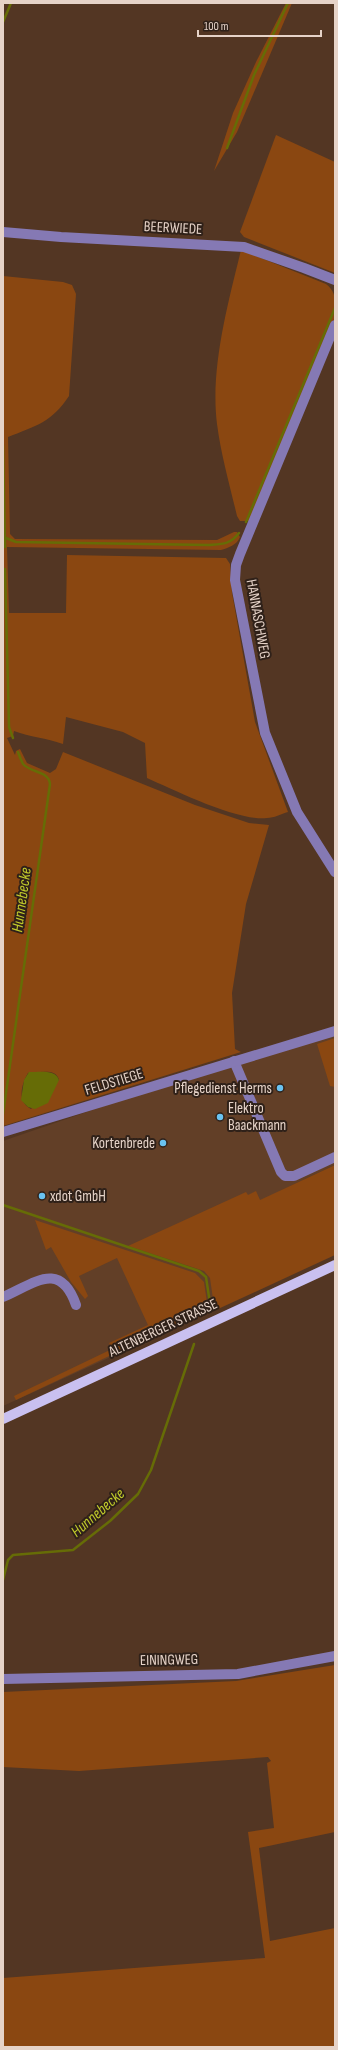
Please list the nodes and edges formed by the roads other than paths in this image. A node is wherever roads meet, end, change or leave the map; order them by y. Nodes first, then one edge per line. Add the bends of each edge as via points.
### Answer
1 (3, 232) edge
2 (335, 280) edge
3 (335, 325) edge
4 (335, 872) edge
5 (335, 1031) edge
6 (234, 1061) junction
7 (3, 1132) edge
8 (335, 1157) edge
9 (335, 1265) edge
10 (3, 1297) edge
11 (76, 1305) dead end
12 (3, 1419) edge
13 (335, 1656) edge
14 (3, 1679) edge

1 - 2 street, BEERWIEDE via 61,238 244,247
3 - 4 street, HANNASCHWEG via 240,554 235,580 265,733 297,812
5 - 6 street, FELDSTIEGE
6 - 7 street, FELDSTIEGE
6 - 8 street via 281,1172 285,1176 294,1176
9 - 12 main road, ALTENBERGER STRASSE
10 - 11 street via 47,1278 56,1278 70,1289
13 - 14 street, EININGWEG via 238,1674

